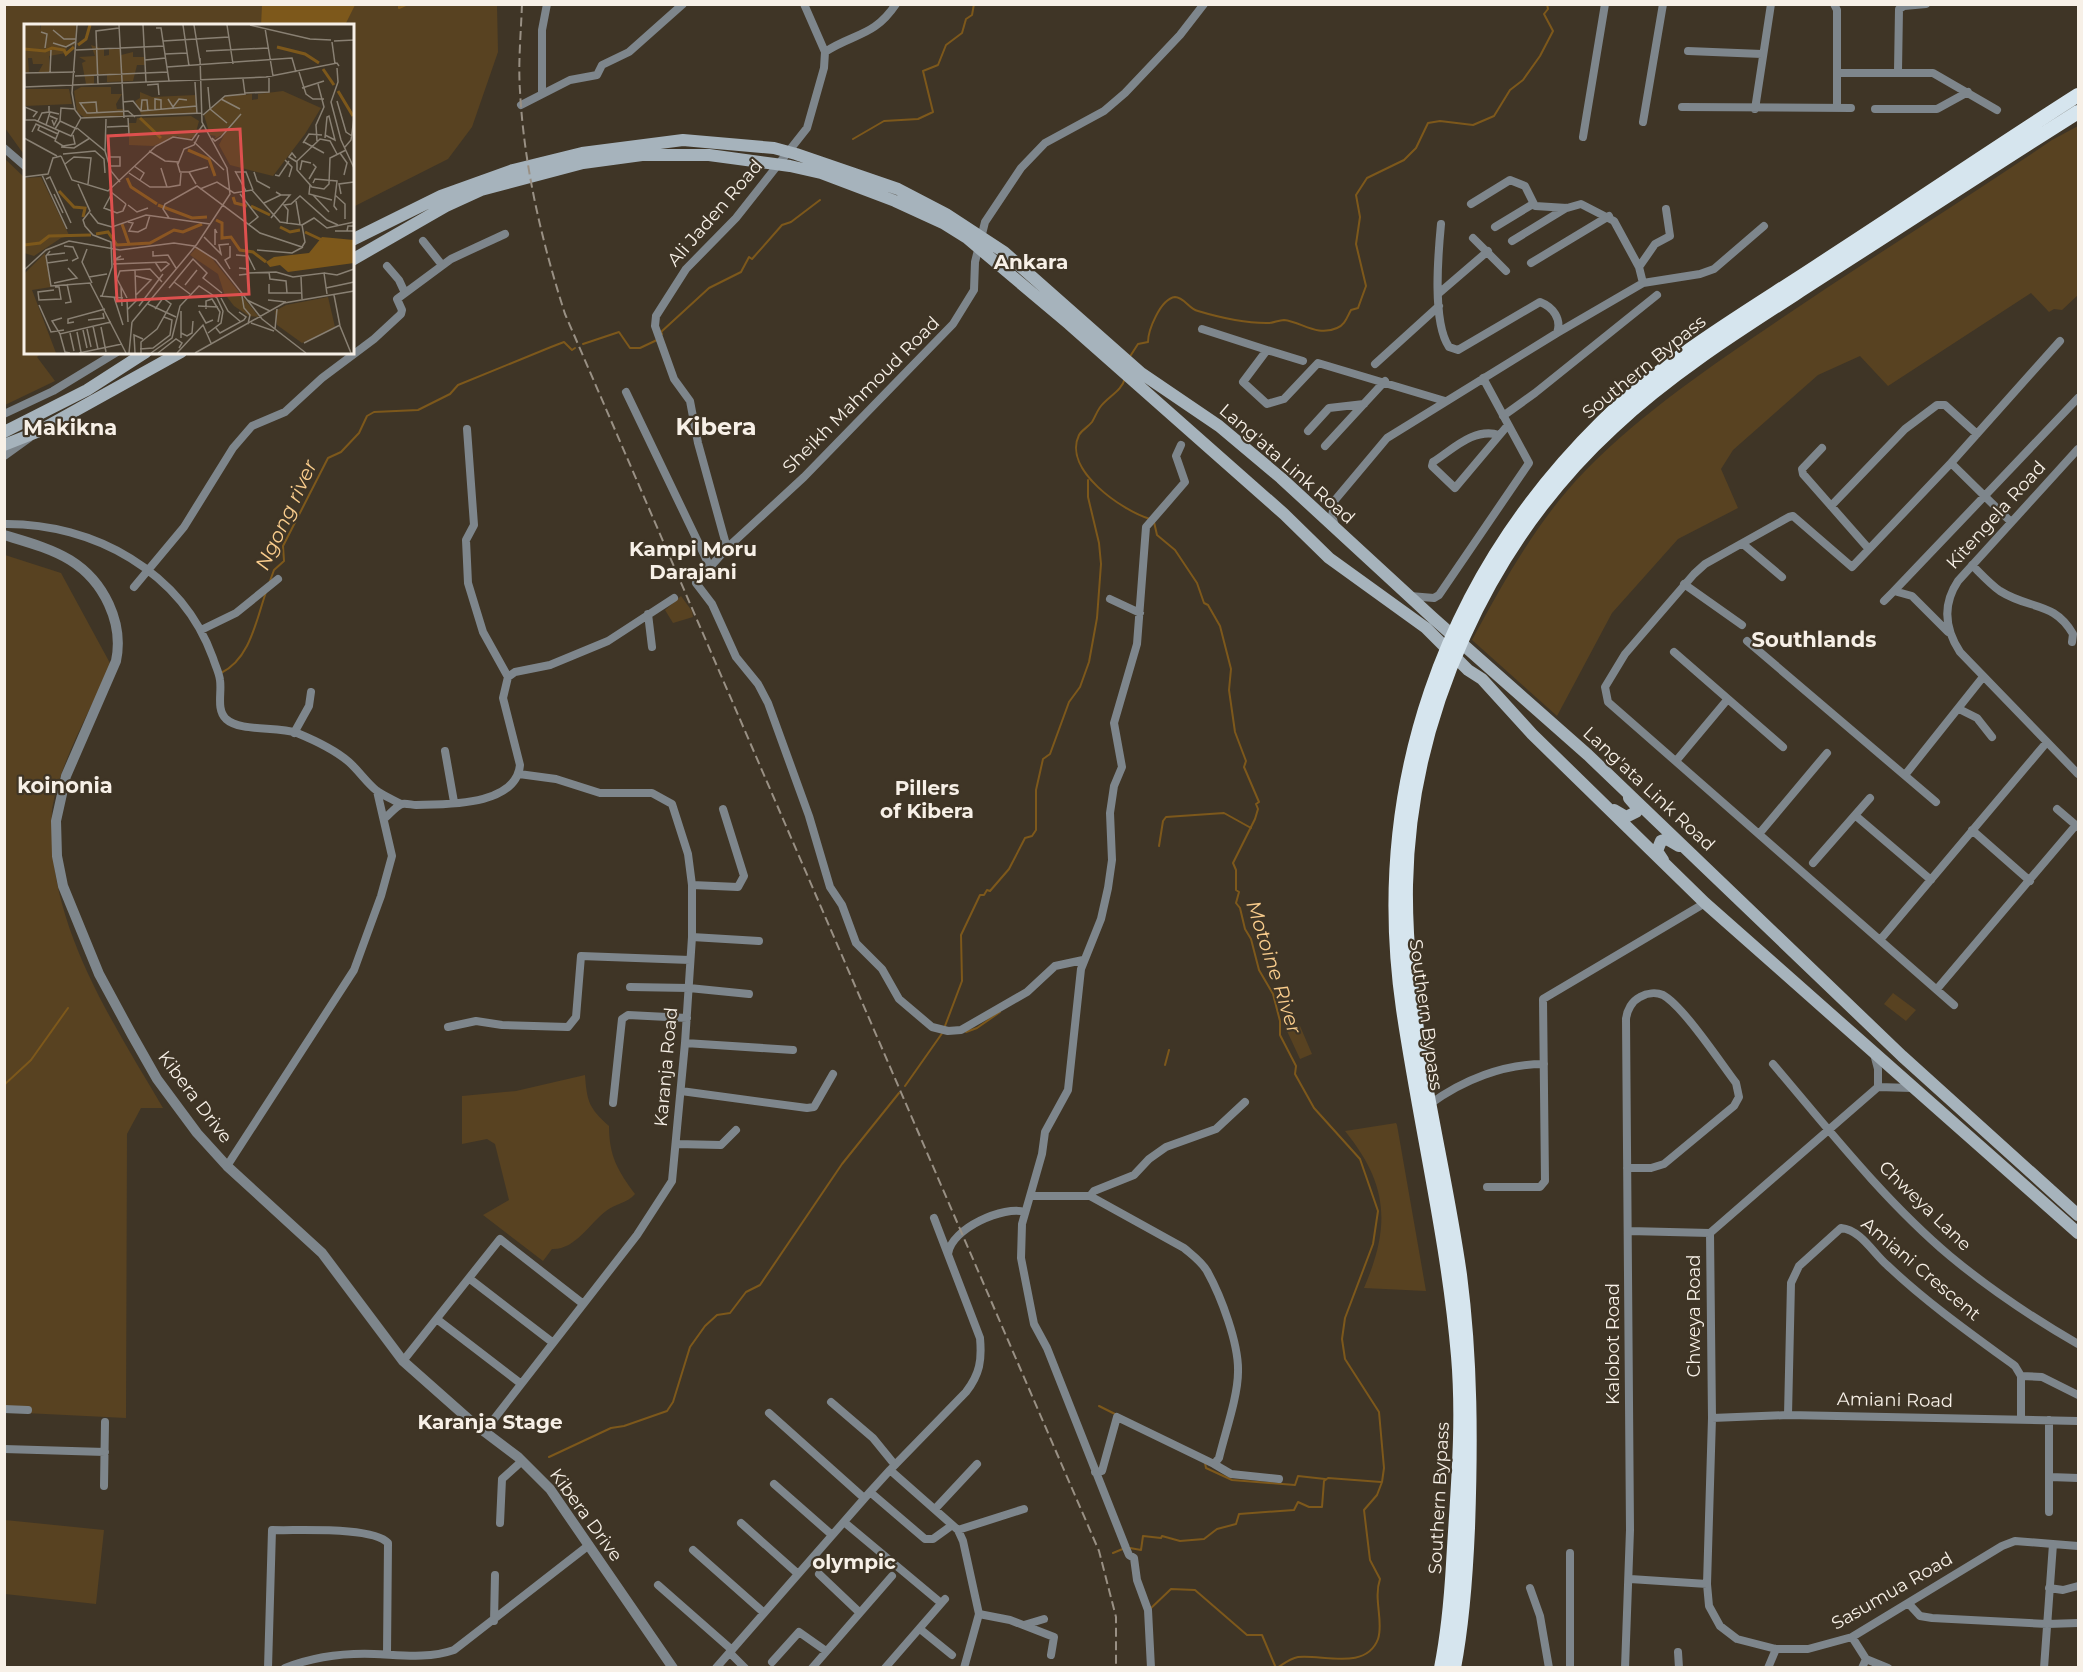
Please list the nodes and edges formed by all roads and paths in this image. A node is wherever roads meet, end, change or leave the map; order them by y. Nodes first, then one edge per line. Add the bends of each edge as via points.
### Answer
1 (547, 4) edge
2 (683, 4) edge
3 (804, 4) edge
4 (896, 4) edge
5 (1204, 4) edge
6 (1605, 4) edge
7 (1663, 4) edge
8 (1771, 4) edge
9 (1834, 4) edge
10 (1926, 4) edge
11 (1688, 51) dead end
12 (825, 52) junction
13 (1762, 54) junction
14 (1898, 71) junction
15 (1837, 72) junction
16 (1968, 92) junction
17 (542, 93) junction
18 (2079, 95) edge
19 (521, 105) dead end
20 (1682, 107) dead end
21 (1837, 108) junction
22 (1851, 108) dead end
23 (1755, 109) junction
24 (1875, 109) dead end
25 (1997, 110) dead end
26 (2079, 112) edge
27 (1643, 122) dead end
28 (1583, 137) dead end
29 (4, 148) edge
30 (24, 165) edge
31 (541, 167) junction
32 (512, 175) junction
33 (1471, 204) dead end
34 (1533, 204) junction
35 (1566, 208) junction
36 (1666, 208) dead end
37 (1609, 216) junction
38 (1441, 224) dead end
39 (1764, 226) dead end
40 (1495, 227) dead end
41 (505, 234) dead end
42 (1473, 238) dead end
43 (354, 239) edge
44 (423, 241) dead end
45 (1512, 241) dead end
46 (1488, 251) junction
47 (354, 259) edge
48 (1531, 263) dead end
49 (442, 265) junction
50 (387, 266) dead end
51 (1639, 267) junction
52 (1506, 271) dead end
53 (1643, 283) junction
54 (405, 293) junction
55 (1438, 294) junction
56 (1657, 295) dead end
57 (1439, 306) junction
58 (1202, 329) dead end
59 (1557, 333) junction
60 (2060, 341) dead end
61 (1268, 350) junction
62 (354, 353) edge
63 (114, 354) edge
64 (143, 354) edge
65 (177, 354) edge
66 (353, 354) edge
67 (1117, 359) junction
68 (1303, 361) dead end
69 (1375, 364) dead end
70 (1483, 378) junction
71 (1385, 381) junction
72 (626, 392) dead end
73 (2079, 398) edge
74 (1445, 401) junction
75 (1364, 404) junction
76 (4, 414) edge
77 (1503, 416) junction
78 (1508, 425) junction
79 (467, 429) dead end
80 (1308, 431) dead end
81 (4, 432) edge
82 (37, 432) junction
83 (1977, 434) junction
84 (1499, 435) junction
85 (4, 445) edge
86 (1181, 445) dead end
87 (1325, 446) dead end
88 (1822, 448) dead end
89 (2079, 449) edge
90 (4, 455) edge
91 (1951, 463) junction
92 (1281, 478) junction
93 (1984, 497) junction
94 (1831, 506) junction
95 (1284, 514) junction
96 (2011, 522) junction
97 (4, 525) edge
98 (1337, 531) junction
99 (4, 534) edge
100 (1743, 544) junction
101 (727, 548) junction
102 (1868, 548) junction
103 (1972, 566) junction
104 (710, 567) junction
105 (148, 569) junction
106 (1782, 577) dead end
107 (275, 581) dead end
108 (1684, 584) junction
109 (134, 587) dead end
110 (1894, 591) junction
111 (1410, 596) junction
112 (674, 598) dead end
113 (1110, 600) dead end
114 (1884, 602) dead end
115 (648, 614) junction
116 (1140, 614) junction
117 (1429, 623) junction
118 (1742, 626) dead end
119 (201, 630) junction
120 (1949, 632) junction
121 (1747, 641) dead end
122 (2072, 642) dead end
123 (652, 647) dead end
124 (1674, 652) dead end
125 (508, 677) junction
126 (1983, 677) junction
127 (311, 692) dead end
128 (1727, 700) junction
129 (1959, 709) junction
130 (294, 733) junction
131 (1992, 737) dead end
132 (2047, 742) junction
133 (1783, 747) dead end
134 (445, 751) dead end
135 (1827, 753) dead end
136 (1676, 761) junction
137 (1606, 772) junction
138 (519, 774) junction
139 (2079, 774) edge
140 (1905, 775) junction
141 (1589, 790) junction
142 (377, 791) junction
143 (1870, 798) dead end
144 (454, 802) junction
145 (1936, 802) dead end
146 (402, 804) junction
147 (723, 809) dead end
148 (2057, 809) dead end
149 (1856, 816) junction
150 (384, 819) junction
151 (2077, 826) edge
152 (1972, 830) junction
153 (1759, 834) junction
154 (1698, 859) junction
155 (1813, 863) dead end
156 (1669, 868) junction
157 (1931, 880) junction
158 (2030, 881) junction
159 (692, 885) junction
160 (1705, 903) junction
161 (692, 937) junction
162 (1880, 940) junction
163 (759, 941) dead end
164 (690, 960) junction
165 (1083, 960) junction
166 (630, 987) dead end
167 (689, 988) junction
168 (1937, 989) junction
169 (749, 994) dead end
170 (1954, 1005) dead end
171 (687, 1018) junction
172 (448, 1027) dead end
173 (685, 1043) junction
174 (793, 1050) dead end
175 (1874, 1054) junction
176 (1544, 1064) junction
177 (1773, 1064) dead end
178 (833, 1074) dead end
179 (1878, 1087) junction
180 (1912, 1088) junction
181 (681, 1091) junction
182 (1245, 1102) dead end
183 (613, 1103) dead end
184 (1430, 1104) junction
185 (736, 1130) dead end
186 (1828, 1130) junction
187 (676, 1144) junction
188 (227, 1166) junction
189 (1628, 1168) junction
190 (1487, 1187) dead end
191 (1031, 1196) junction
192 (1090, 1196) junction
193 (1025, 1212) junction
194 (2079, 1215) edge
195 (934, 1218) dead end
196 (1629, 1231) junction
197 (1710, 1233) junction
198 (2079, 1233) edge
199 (948, 1254) junction
200 (470, 1279) junction
201 (582, 1303) junction
202 (438, 1320) junction
203 (552, 1342) junction
204 (2079, 1344) edge
205 (403, 1361) junction
206 (2021, 1376) junction
207 (520, 1383) junction
208 (2079, 1395) edge
209 (831, 1402) dead end
210 (4, 1409) edge
211 (28, 1410) dead end
212 (768, 1413) dead end
213 (1788, 1415) junction
214 (1712, 1418) junction
215 (2021, 1419) junction
216 (2049, 1420) junction
217 (2079, 1421) edge
218 (105, 1422) dead end
219 (484, 1432) junction
220 (4, 1449) edge
221 (105, 1452) junction
222 (522, 1461) junction
223 (977, 1464) dead end
224 (1214, 1464) junction
225 (892, 1468) junction
226 (1095, 1472) junction
227 (2050, 1477) junction
228 (2079, 1478) edge
229 (1280, 1479) dead end
230 (774, 1484) dead end
231 (104, 1486) dead end
232 (867, 1495) junction
233 (935, 1509) junction
234 (1024, 1509) dead end
235 (2049, 1512) dead end
236 (844, 1522) junction
237 (500, 1523) dead end
238 (741, 1523) dead end
239 (955, 1528) junction
240 (832, 1535) junction
241 (2053, 1544) junction
242 (589, 1545) junction
243 (2079, 1545) edge
244 (693, 1550) dead end
245 (1570, 1552) dead end
246 (797, 1573) junction
247 (819, 1574) dead end
248 (495, 1575) dead end
249 (892, 1576) dead end
250 (1630, 1579) junction
251 (1707, 1584) junction
252 (658, 1585) dead end
253 (2079, 1586) edge
254 (1530, 1588) dead end
255 (2049, 1588) junction
256 (1909, 1604) junction
257 (763, 1612) junction
258 (860, 1612) junction
259 (979, 1614) junction
260 (1044, 1619) dead end
261 (494, 1622) junction
262 (2079, 1623) edge
263 (2047, 1624) junction
264 (1024, 1626) junction
265 (920, 1629) junction
266 (1852, 1637) junction
267 (1776, 1649) junction
268 (826, 1651) junction
269 (731, 1652) junction
270 (1678, 1652) dead end
271 (387, 1654) junction
272 (952, 1655) dead end
273 (1051, 1655) dead end
274 (772, 1662) dead end
275 (1864, 1663) edge
276 (886, 1667) edge
277 (268, 1668) edge
278 (285, 1668) edge
279 (673, 1668) edge
280 (716, 1668) edge
281 (745, 1668) edge
282 (812, 1668) edge
283 (964, 1668) edge
284 (1151, 1668) edge
285 (1441, 1668) edge
286 (1454, 1668) edge
287 (1549, 1668) edge
288 (1570, 1668) edge
289 (1625, 1668) edge
290 (1679, 1668) edge
291 (1768, 1668) edge
292 (1888, 1668) edge
293 (2044, 1668) edge

1 - 17 street via 542,30
2 - 17 street via 629,52 602,65 597,75 570,80
3 - 12 street
4 - 12 street via 871,31
5 - 101 street, Sheikh Mahmoud Road via 1125,93 1104,111 1045,143 1021,168 985,222 975,262 974,290 953,324 804,477
6 - 28 street
7 - 27 street
8 - 13 street
9 - 15 street
10 - 14 street via 1899,9
11 - 13 street
12 - 101 street, Ali Jaden Road via 807,128 736,218 686,269 656,316 655,326 677,385 690,401
13 - 23 street
14 - 15 street
14 - 16 street via 1933,73
15 - 21 street
16 - 24 street via 1937,110
16 - 25 street
17 - 19 street
18 - 285 highway, Southern Bypass via 1727,324 1604,419 1520,516 1474,592 1441,660 1416,734 1402,803 1396,907 1403,1006 1440,1225 1462,1399 1458,1519
20 - 23 street
21 - 22 street
21 - 23 street
26 - 184 highway, Southern Bypass via 1703,354 1611,428 1552,492 1526,527 1489,586 1454,659 1427,737 1417,785 1406,881 1406,918
29 - 30 street
31 - 32 main road
31 - 32 main road via 525,167
31 - 67 main road via 642,156 709,155 790,166 853,185 943,223 967,238
31 - 67 main road via 582,153 682,140 774,148 796,154 898,189 946,214 1005,252
32 - 43 main road via 441,196
32 - 47 main road via 446,206
33 - 34 street via 1510,180 1525,186
34 - 35 street via 1545,209
34 - 40 street
35 - 37 street via 1581,204
35 - 45 street
36 - 51 street via 1670,236 1655,244
37 - 48 street
37 - 51 street
38 - 55 street
39 - 53 street via 1714,269
41 - 49 street
42 - 46 street
44 - 49 street
46 - 52 street
46 - 55 street
49 - 54 street
50 - 54 street
51 - 53 street
53 - 59 street
54 - 62 street via 397,299 401,314
55 - 57 street
56 - 77 street
57 - 59 street via 1442,333 1452,350 1540,302 1547,304 1558,318
57 - 69 street
58 - 61 street
59 - 70 street
60 - 83 street
61 - 68 street
61 - 71 street via 1243,382 1267,404 1284,399 1318,363
63 - 76 street via 53,391
64 - 81 main road via 78,395
65 - 82 main road
66 - 105 street via 285,412 252,426 233,448 184,527
67 - 92 main road, Lang'ata Link Road via 1219,426
67 - 95 main road, Lang'ata Link Road via 1134,384
70 - 74 street
70 - 77 street
71 - 74 street
71 - 75 street
72 - 104 street
73 - 93 street
74 - 98 street via 1387,438 1335,500 1332,516
75 - 80 street via 1329,408
75 - 87 street
77 - 78 street
78 - 84 street
78 - 111 street via 1529,463 1439,595
79 - 125 street via 474,525 466,540 468,582 483,632
82 - 85 main road
82 - 90 street
83 - 91 street
83 - 94 street via 1945,405 1937,405 1905,429
84 - 84 street via 1455,488 1432,466 1475,435
86 - 116 street via 1176,456 1185,482 1146,527
88 - 94 street via 1802,472
89 - 96 street, Kitengela Road
91 - 93 street
91 - 102 street
92 - 95 main road via 1240,450 1230,452 1229,458
92 - 98 main road, Lang'ata Link Road
93 - 96 street
93 - 110 street
94 - 102 street
95 - 117 main road, Lang'ata Link Road via 1329,558
96 - 103 street, Kitengela Road
97 - 105 street via 64,529 116,549
98 - 111 main road, Lang'ata Link Road
99 - 188 street, Kibera Drive via 71,561 94,581 116,622 116,661 59,799 57,856 63,886 99,974 157,1079
100 - 102 street via 1793,516 1852,567
100 - 106 street
100 - 108 street via 1705,564
101 - 104 street, Sheikh Mahmoud Road
103 - 120 street, Kitengela Road via 1952,590 1947,615
103 - 122 street via 1998,590 2059,615 2073,634
104 - 165 street, Sheikh Mahmoud Road via 696,583 712,604 736,657 768,703 831,887 856,943 882,969 899,999 932,1027 961,1030 1027,992 1055,966
105 - 109 street
105 - 119 street via 180,599
107 - 119 street via 236,612
108 - 118 street
108 - 136 street via 1625,654 1605,687 1608,702
110 - 114 street
110 - 120 street via 1912,596
111 - 117 main road, Lang'ata Link Road
112 - 115 street
113 - 116 street
115 - 123 street
115 - 125 street via 591,649
116 - 165 street via 1137,644 1113,723 1122,767 1110,813 1112,860 1108,888 1101,920
117 - 137 main road, Lang'ata Link Road via 1478,655
117 - 141 main road, Lang'ata Link Road via 1468,670 1482,679
119 - 130 street via 219,675 220,708 225,718 234,724
120 - 126 street via 1960,652
121 - 140 street
124 - 128 street
125 - 138 street via 504,698
126 - 129 street
126 - 132 street
127 - 130 street via 309,706
128 - 133 street
128 - 136 street
129 - 131 street via 1977,718
129 - 140 street
130 - 142 street via 348,761
132 - 139 street
132 - 152 street
134 - 144 street
135 - 153 street
136 - 153 street
137 - 141 main road via 1636,806 1636,812 1621,816
137 - 154 main road, Lang'ata Link Road
138 - 144 street via 497,795
138 - 159 street, Karanja Road via 556,779 600,794 652,793 668,800 684,838
140 - 145 street
141 - 156 main road
142 - 146 street
142 - 150 street
143 - 149 street
144 - 146 street
146 - 150 street
147 - 159 street via 743,881 738,887
148 - 151 street
149 - 155 street
149 - 157 street
150 - 188 street via 392,856 354,970
151 - 158 street
152 - 157 street
152 - 158 street
153 - 162 street
154 - 156 main road via 1667,839 1658,844 1658,851
154 - 194 main road, Lang'ata Link Road via 1902,1056
156 - 160 main road
157 - 162 street
158 - 168 street
159 - 161 street, Karanja Road
160 - 175 main road
160 - 176 street via 1543,999
161 - 163 street
161 - 164 street, Karanja Road
162 - 168 street
164 - 167 street, Karanja Road
164 - 172 street via 581,956 576,1017 568,1027 476,1021
165 - 191 street via 1068,1090 1045,1132
166 - 167 street
167 - 169 street
167 - 171 street, Karanja Road
168 - 170 street
171 - 173 street, Karanja Road
171 - 183 street via 628,1015 622,1019
173 - 174 street
173 - 181 street, Karanja Road
175 - 179 street
175 - 180 main road
176 - 184 street via 1520,1064 1482,1074
176 - 190 street via 1543,1185
177 - 186 street, Chweya Lane
178 - 181 street via 814,1107 807,1108
179 - 180 street
179 - 186 street, Chweya Road
180 - 198 main road
181 - 187 street, Karanja Road
182 - 192 street via 1216,1130 1166,1147 1134,1175
184 - 286 highway, Southern Bypass via 1460,1276 1470,1396 1468,1557
185 - 187 street via 721,1145
186 - 197 street, Chweya Road
186 - 204 street, Chweya Lane via 1874,1182 1951,1256 2021,1310
187 - 201 street, Karanja Road via 672,1181 658,1206
188 - 205 street, Kibera Drive via 322,1252
189 - 189 street, Kalobot Road via 1664,1164 1734,1106 1740,1092 1722,1065 1660,994 1639,997 1629,1008 1626,1019
189 - 196 street, Kalobot Road
191 - 192 street
191 - 193 street
192 - 224 street via 1184,1248 1207,1271 1229,1328 1239,1371
193 - 199 street via 1018,1210 984,1219 960,1230
193 - 226 street via 1021,1258 1034,1324
195 - 199 street
196 - 197 street
196 - 250 street, Kalobot Road
197 - 214 street, Chweya Road
199 - 225 street via 980,1338 979,1373 966,1392
200 - 201 street via 500,1239
200 - 202 street
200 - 203 street
201 - 203 street, Karanja Road
202 - 205 street
202 - 207 street
203 - 207 street, Karanja Road
205 - 219 street, Kibera Drive
206 - 208 street via 2042,1377
206 - 213 street, Amiani Crescent via 2015,1366 1887,1265 1856,1233 1842,1228 1799,1266 1791,1283
206 - 215 street
207 - 219 street, Karanja Road
209 - 225 street via 873,1438
210 - 211 street
212 - 232 street
213 - 214 street, Amiani Road
213 - 215 street, Amiani Road
214 - 251 street, Chweya Road
215 - 216 street, Amiani Road
216 - 217 street, Amiani Road
216 - 227 street
218 - 221 street
219 - 222 street, Kibera Drive
220 - 221 street
221 - 231 street
222 - 237 street via 502,1479
222 - 242 street, Kibera Drive via 550,1489
223 - 233 street
224 - 226 street via 1117,1417 1102,1472
224 - 229 street via 1231,1474
225 - 232 street
225 - 233 street
226 - 284 street via 1129,1555 1134,1558 1137,1580 1147,1604
227 - 228 street
227 - 235 street
230 - 240 street
232 - 236 street
232 - 239 street via 925,1539
233 - 239 street
234 - 239 street
236 - 240 street
236 - 265 street via 943,1601
238 - 246 street
239 - 259 street via 969,1565
240 - 246 street
241 - 243 street, Sasumua Road
241 - 255 street
241 - 256 street, Sasumua Road via 2015,1541 2002,1546
242 - 261 street
242 - 279 street, Kibera Drive
244 - 257 street
245 - 288 street
246 - 257 street
247 - 258 street
248 - 261 street
249 - 258 street
250 - 251 street
250 - 289 street, Kalobot Road
251 - 267 street, Sasumua Road via 1709,1606 1720,1626 1737,1639
252 - 269 street
253 - 255 street
254 - 287 street via 1540,1616
255 - 263 street
256 - 263 street via 1920,1616 1932,1618
256 - 266 street, Sasumua Road
257 - 269 street
258 - 268 street
259 - 264 street
259 - 283 street
260 - 264 street
261 - 271 street via 442,1654
262 - 263 street
263 - 293 street
264 - 273 street via 1054,1637
265 - 272 street
265 - 276 street
266 - 267 street, Sasumua Road via 1808,1649
266 - 275 street
267 - 291 street
268 - 274 street via 799,1632
268 - 282 street
269 - 280 street
269 - 281 street
270 - 290 street
271 - 277 street via 385,1539 357,1533 272,1530
271 - 278 street via 324,1658
275 - 292 street

